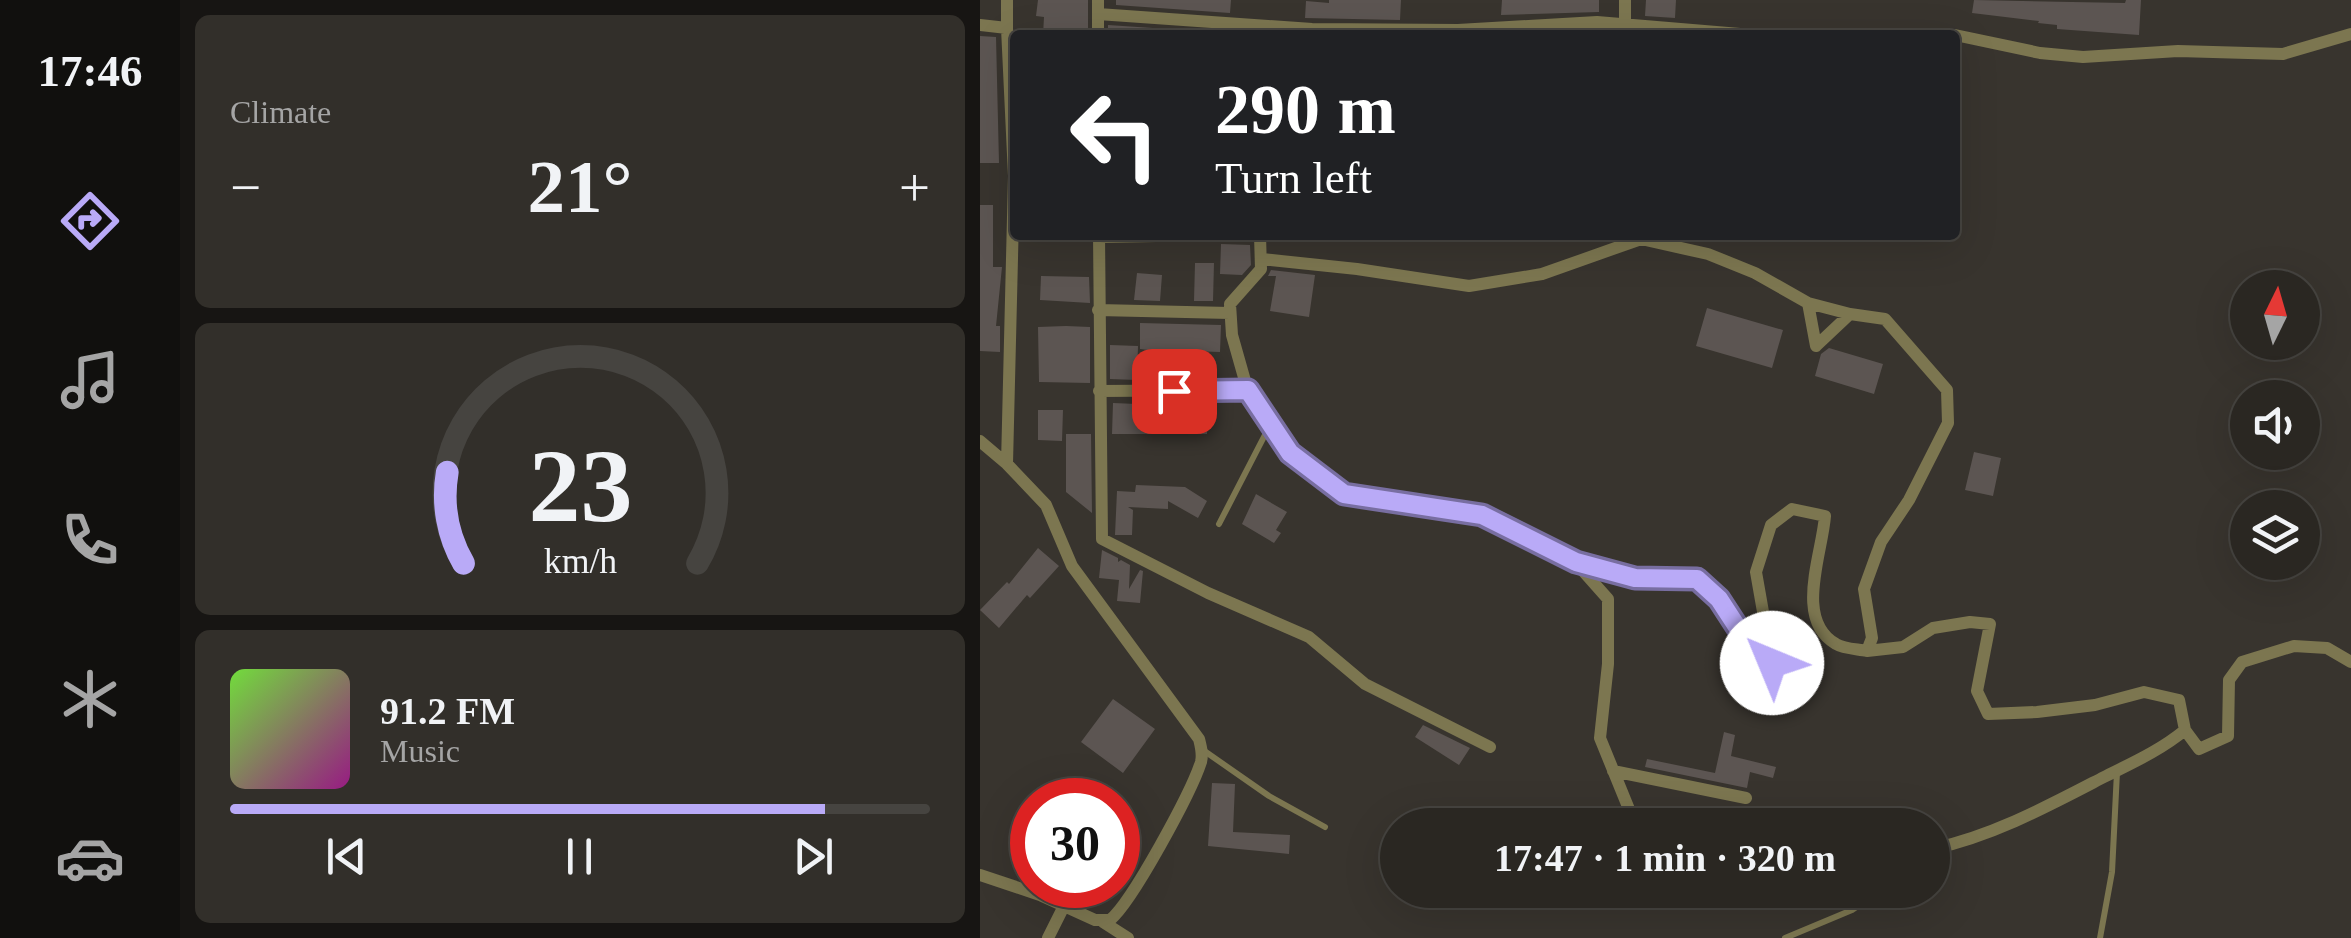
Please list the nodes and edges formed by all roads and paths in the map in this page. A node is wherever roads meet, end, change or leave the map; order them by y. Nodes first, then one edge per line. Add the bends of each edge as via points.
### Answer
1 (1007, 0) edge
2 (1624, 0) edge
3 (1098, 7) edge
4 (1624, 24) junction
5 (980, 25) edge
6 (1007, 28) junction
7 (1694, 30) edge
8 (2351, 34) edge
9 (1960, 37) edge
10 (1010, 91) edge
11 (1012, 240) edge
12 (1099, 240) edge
13 (1260, 240) edge
14 (1638, 240) edge
15 (1645, 240) edge
16 (1262, 260) junction
17 (1808, 303) junction
18 (1098, 310) junction
19 (1230, 313) junction
20 (1850, 314) junction
21 (1248, 390) junction
22 (1099, 392) junction
23 (1270, 425) junction
24 (980, 441) edge
25 (1007, 464) junction
26 (1219, 524) dead end
27 (1576, 562) junction
28 (1868, 651) junction
29 (2351, 662) edge
30 (2185, 730) junction
31 (1490, 747) dead end
32 (1202, 750) junction
33 (2117, 770) junction
34 (1614, 771) junction
35 (1746, 798) dead end
36 (1628, 808) edge
37 (1325, 827) dead end
38 (1950, 845) edge
39 (980, 875) edge
40 (1010, 886) edge
41 (1063, 908) edge
42 (1069, 908) edge
43 (1855, 908) edge
44 (1103, 922) junction
45 (1048, 938) edge
46 (1128, 938) edge
47 (1785, 938) edge
48 (2100, 938) edge

1 - 6 street
2 - 4 street
3 - 4 street via 1312,29
4 - 7 street
5 - 6 street
6 - 10 street
8 - 9 street via 2283,54 2083,58
11 - 25 street
12 - 18 street
13 - 16 street
14 - 16 street via 1542,274 1469,286
15 - 17 street via 1708,254
16 - 19 street
17 - 20 street
17 - 20 street via 1816,346
18 - 19 street
18 - 22 street
19 - 21 street
20 - 28 street via 1885,319 1947,390 1948,423 1881,542 1864,589
21 - 22 street
21 - 23 street
22 - 31 street via 1102,539 1309,636 1365,684
23 - 26 lane
23 - 27 street via 1290,453 1344,494 1482,515
24 - 25 street
25 - 32 street via 1046,505 1072,566
27 - 28 street via 1635,578 1697,579 1719,599 1756,656 1772,663 1756,572 1771,525 1792,509 1825,516 1812,595 1816,626 1838,645
27 - 34 street via 1608,598 1600,738
28 - 30 street via 1903,647 1933,628 1990,624 1977,691 1988,714 2095,704 2144,692 2179,700
29 - 30 street via 2326,648 2294,646 2242,662 2229,680 2228,736 2199,749
30 - 33 street
32 - 37 lane
32 - 44 street via 1176,816 1124,904
33 - 38 street
33 - 48 lane via 2112,872
34 - 35 street
34 - 36 street
39 - 40 street
41 - 45 street
42 - 44 street
43 - 47 lane
44 - 46 street

